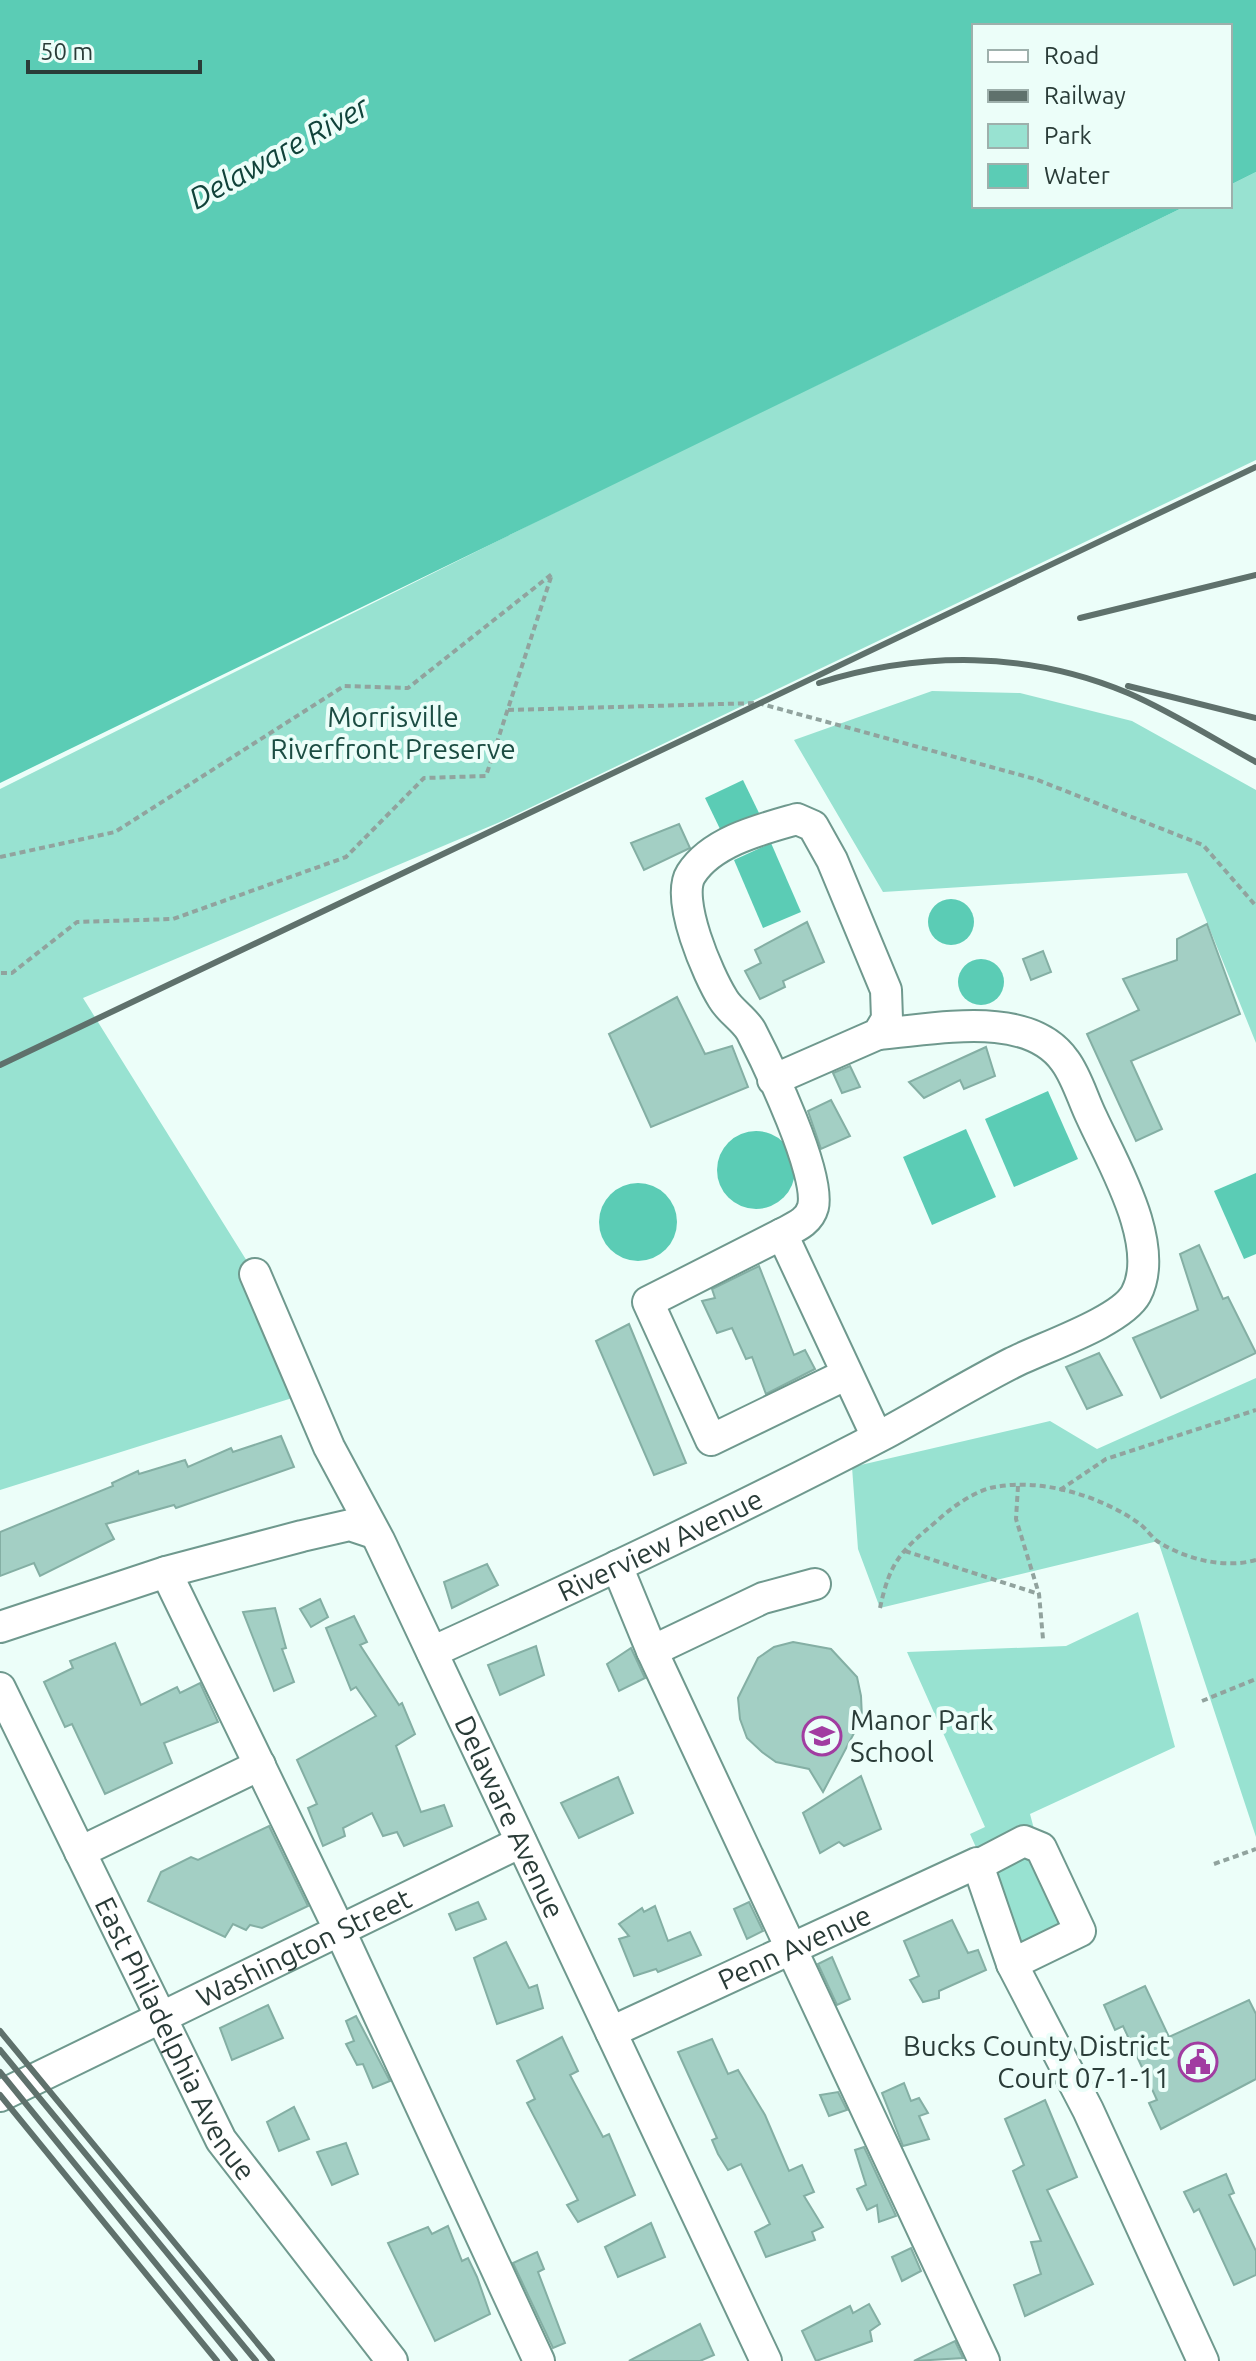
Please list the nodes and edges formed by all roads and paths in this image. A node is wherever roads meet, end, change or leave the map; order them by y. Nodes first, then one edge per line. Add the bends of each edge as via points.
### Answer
1 (508, 710) junction
2 (0, 857) edge
3 (1256, 906) edge
4 (0, 973) edge
5 (878, 1034) junction
6 (773, 1080) junction
7 (782, 1234) junction
8 (255, 1274) dead end
9 (847, 1374) junction
10 (1256, 1410) edge
11 (882, 1435) junction
12 (1018, 1486) junction
13 (1060, 1490) junction
14 (374, 1533) junction
15 (905, 1551) junction
16 (1256, 1560) edge
17 (617, 1566) junction
18 (166, 1572) junction
19 (815, 1584) dead end
20 (1039, 1594) junction
21 (880, 1608) dead end
22 (0, 1627) edge
23 (1043, 1639) dead end
24 (652, 1651) junction
25 (432, 1652) junction
26 (1256, 1679) edge
27 (0, 1688) edge
28 (1202, 1701) dead end
29 (260, 1765) junction
30 (521, 1842) junction
31 (1256, 1849) edge
32 (80, 1852) junction
33 (1214, 1864) dead end
34 (978, 1865) junction
35 (339, 1929) junction
36 (794, 1949) junction
37 (1012, 1964) junction
38 (162, 2018) junction
39 (611, 2032) junction
40 (0, 2096) edge
41 (392, 2361) edge
42 (539, 2361) edge
43 (766, 2361) edge
44 (984, 2361) edge
45 (1203, 2361) edge

1 - 2 path via 552,574 408,688 344,686 115,832
1 - 3 path via 758,703 1035,779 1203,845
1 - 4 path via 486,776 424,778 346,857 173,919 77,922 12,973
5 - 6 street
5 - 6 street via 887,1019 886,990 813,826 797,819 754,831 707,857 691,875 686,908 724,1001 749,1028
5 - 11 street, Riverview Avenue via 993,1028 1042,1037 1066,1061 1135,1211 1143,1259 1136,1293 1120,1311
6 - 7 street via 814,1190 805,1222
7 - 9 street
7 - 9 street via 648,1302 711,1440
8 - 14 street, Delaware Avenue via 329,1447
9 - 11 street
10 - 13 path via 1106,1459
11 - 17 street, Riverview Avenue
12 - 13 path
12 - 15 path via 993,1487 949,1510
12 - 20 path via 1016,1519
13 - 16 path via 1139,1523 1158,1541 1205,1562
14 - 18 street via 350,1525
14 - 25 street, Delaware Avenue
15 - 20 path
15 - 21 path via 888,1571
17 - 24 street
17 - 25 street, Riverview Avenue
18 - 22 street
18 - 29 street
19 - 24 street via 763,1598
20 - 23 path
24 - 36 street
25 - 30 street, Delaware Avenue
26 - 28 path
27 - 32 street, East Philadelphia Avenue
29 - 32 street
29 - 35 street
30 - 35 street, Washington Street
30 - 39 street, Delaware Avenue
31 - 33 path
32 - 38 street, East Philadelphia Avenue
34 - 36 street, Penn Avenue
34 - 37 street
34 - 37 street, Penn Avenue via 1024,1841 1041,1848 1080,1931
35 - 38 street, Washington Street
35 - 42 street
36 - 39 street, Penn Avenue
36 - 44 street
37 - 45 street via 1088,2110
38 - 40 street, Washington Street
38 - 41 street, East Philadelphia Avenue via 237,2164
39 - 43 street, Delaware Avenue

